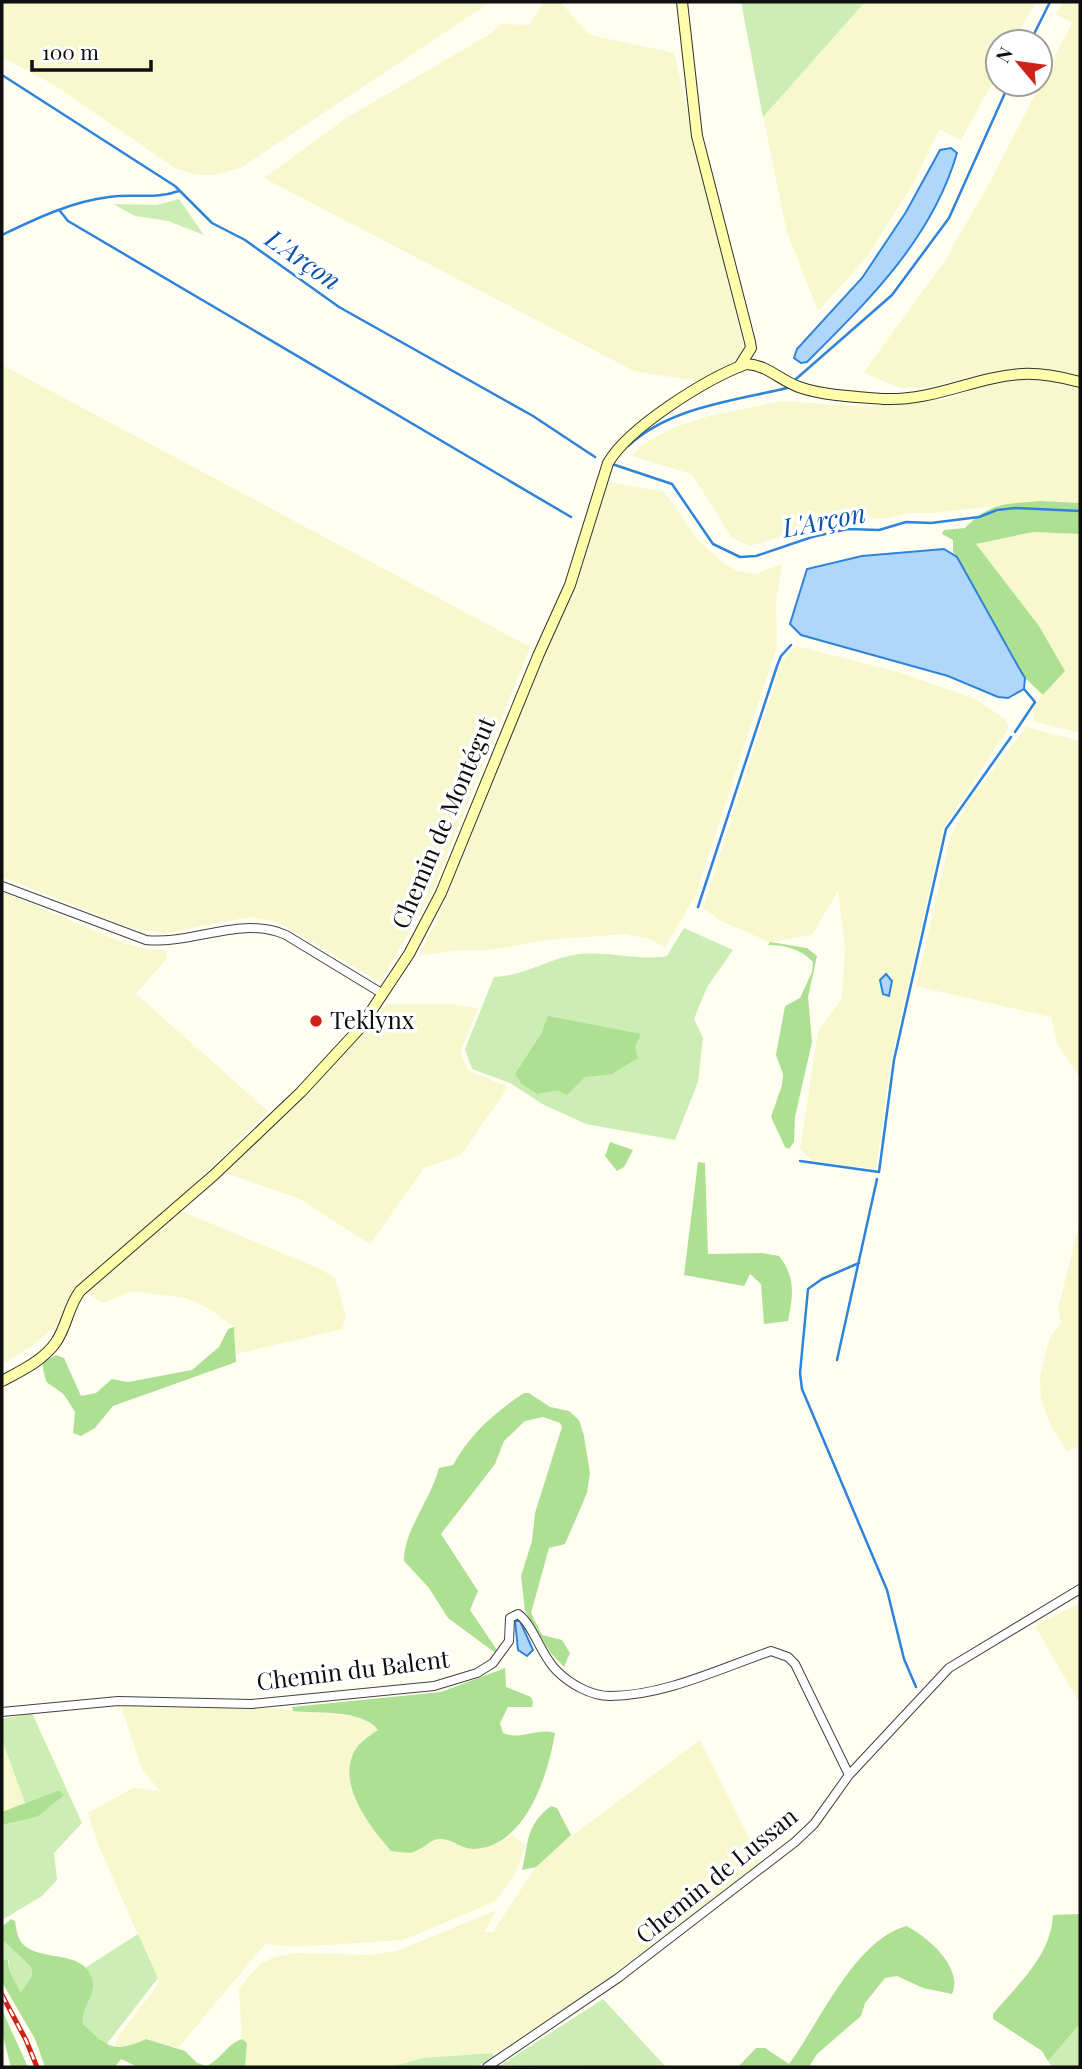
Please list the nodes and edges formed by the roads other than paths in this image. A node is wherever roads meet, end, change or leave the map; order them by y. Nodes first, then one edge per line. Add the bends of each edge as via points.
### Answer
1 (682, 2) edge
2 (750, 342) junction
3 (739, 367) junction
4 (772, 371) junction
5 (1080, 382) edge
6 (2, 886) edge
7 (383, 995) junction
8 (2, 1381) edge
9 (1080, 1589) edge
10 (2, 1712) edge
11 (849, 1774) junction
12 (487, 2067) edge

1 - 2 street via 697,136
2 - 3 street
2 - 4 street
3 - 4 street via 755,365
3 - 7 street, Chemin de Montégut via 637,429 608,463 570,585 442,893
4 - 5 street via 811,390 884,399 940,395 1020,374
6 - 7 street via 146,940 167,942 243,928 270,930 286,935
7 - 8 street, Chemin de Montégut via 360,1028 301,1091 214,1175 80,1292 47,1352
9 - 11 street, Chemin de Lussan via 949,1668
10 - 11 street, Chemin du Balent via 118,1701 252,1704 434,1686 477,1673 493,1663 509,1641 510,1618 518,1614 559,1674 596,1694 647,1690 771,1651 781,1653 795,1664
11 - 12 street, Chemin de Lussan via 814,1825 795,1842 618,1978

